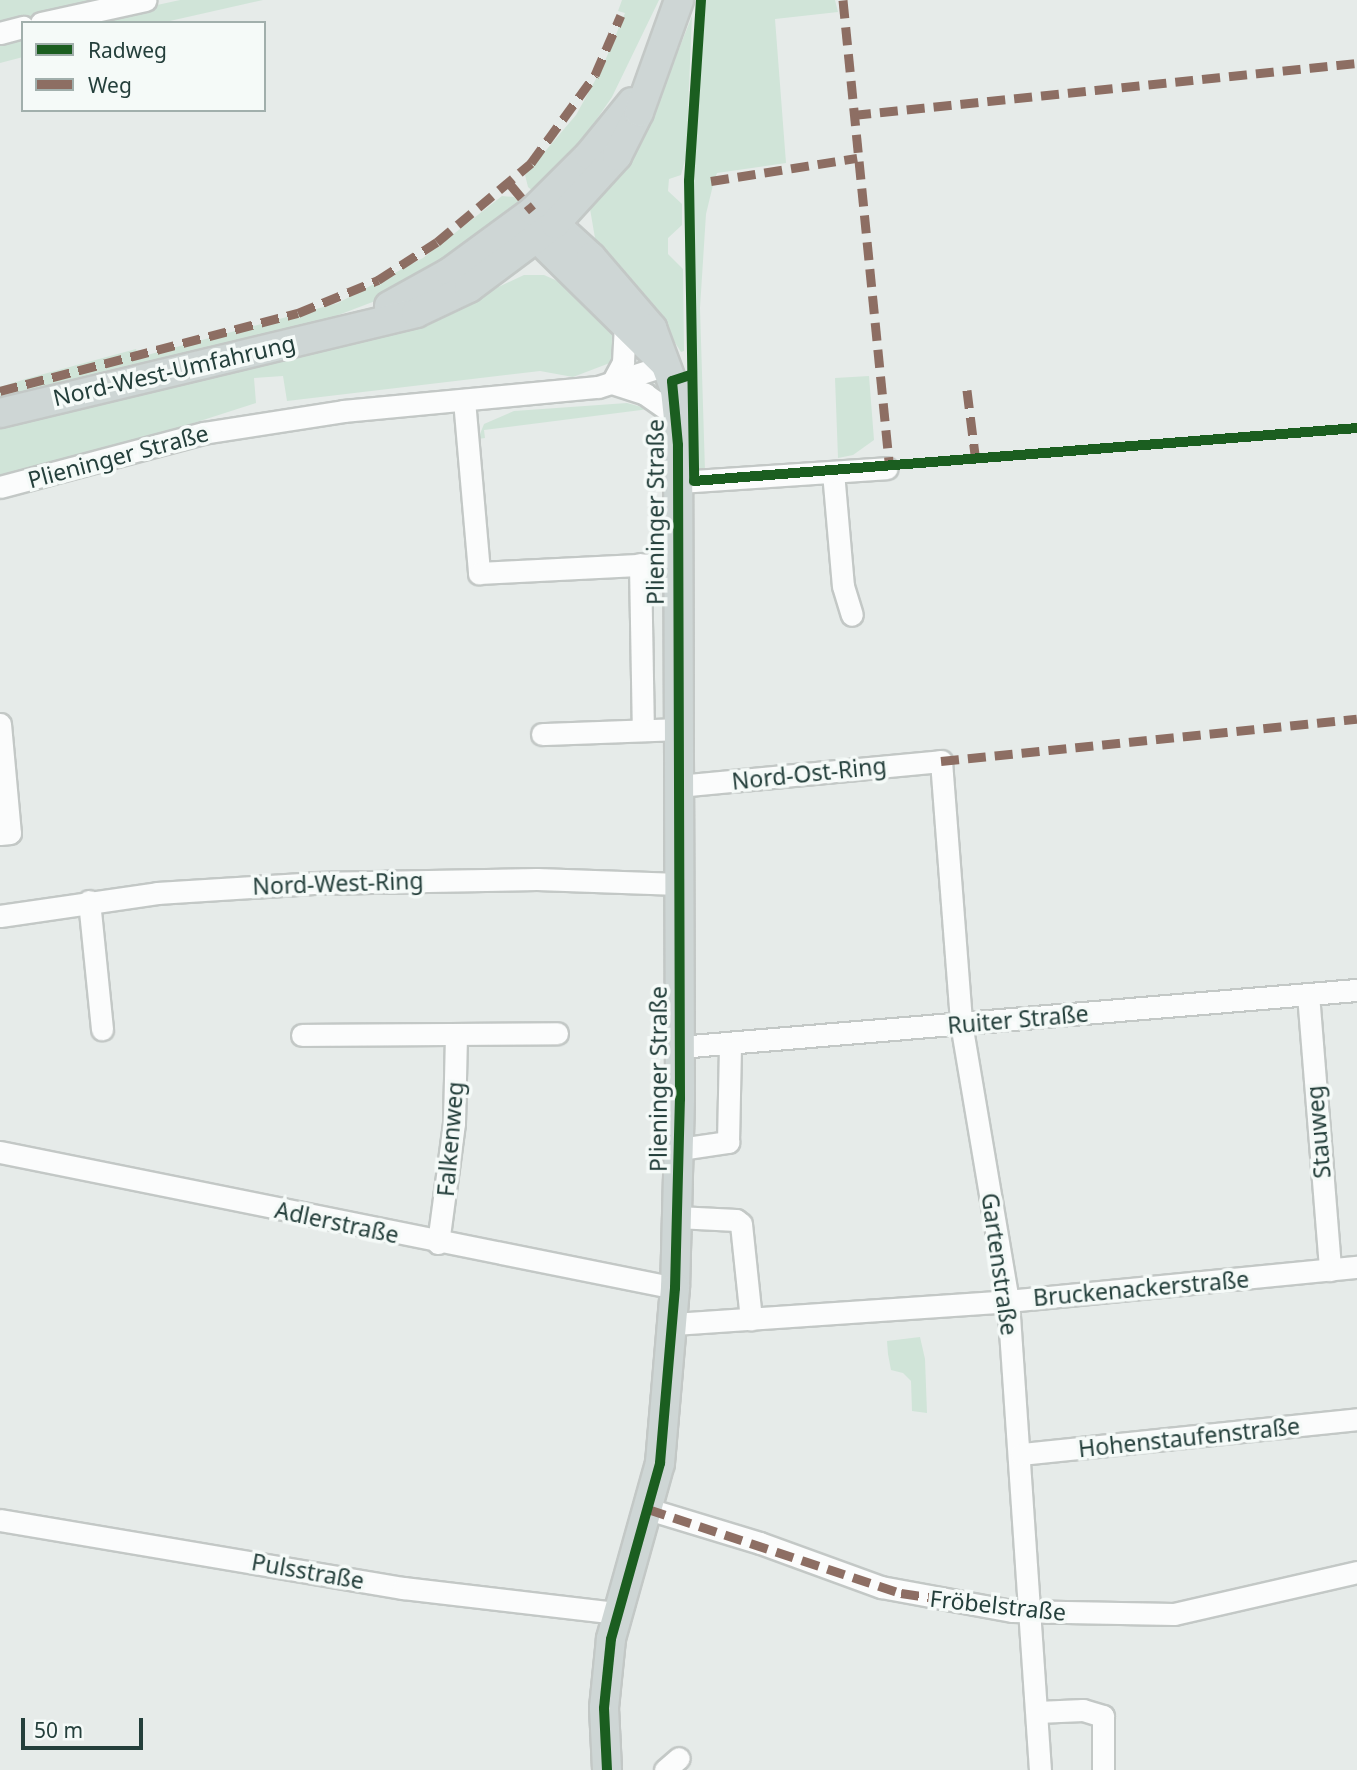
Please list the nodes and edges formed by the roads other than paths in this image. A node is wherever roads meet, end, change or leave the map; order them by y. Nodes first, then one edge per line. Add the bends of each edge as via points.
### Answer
1 (146, 0) edge
2 (679, 0) edge
3 (50, 21) edge
4 (21, 28) edge
5 (0, 33) edge
6 (650, 82) junction
7 (580, 200) junction
8 (542, 224) junction
9 (582, 266) junction
10 (469, 288) junction
11 (347, 327) junction
12 (625, 329) junction
13 (666, 365) junction
14 (612, 383) junction
15 (464, 400) junction
16 (0, 413) edge
17 (678, 417) junction
18 (887, 468) dead end
19 (833, 472) junction
20 (678, 482) junction
21 (0, 487) edge
22 (677, 563) junction
23 (640, 564) junction
24 (852, 615) dead end
25 (0, 724) edge
26 (677, 729) junction
27 (643, 730) junction
28 (542, 734) dead end
29 (941, 761) joint
30 (678, 786) junction
31 (0, 834) edge
32 (679, 884) junction
33 (89, 901) junction
34 (0, 916) edge
35 (1357, 990) edge
36 (1308, 994) junction
37 (961, 1023) junction
38 (102, 1029) dead end
39 (456, 1034) junction
40 (557, 1034) dead end
41 (302, 1035) dead end
42 (730, 1043) junction
43 (680, 1047) junction
44 (680, 1149) junction
45 (0, 1152) edge
46 (677, 1217) junction
47 (438, 1243) junction
48 (1357, 1267) edge
49 (1330, 1270) junction
50 (675, 1289) junction
51 (1008, 1300) junction
52 (751, 1318) junction
53 (673, 1324) junction
54 (1357, 1419) edge
55 (1021, 1454) junction
56 (648, 1509) junction
57 (0, 1520) edge
58 (1357, 1572) edge
59 (1030, 1612) junction
60 (616, 1613) junction
61 (1037, 1712) junction
62 (607, 1770) edge
63 (1040, 1770) edge
64 (1102, 1770) edge

1 - 3 street
2 - 6 main road
4 - 5 street
6 - 7 main road via 626,140
6 - 8 main road via 589,155
7 - 8 main road
7 - 9 main road
8 - 9 main road, Plieninger Straße
8 - 10 main road, Nord-West-Umfahrung
8 - 11 main road, Nord-West-Umfahrung
9 - 10 main road via 523,268
9 - 12 main road, Plieninger Straße
9 - 13 main road, Plieninger Straße via 652,328
10 - 11 main road, Nord-West-Umfahrung via 416,313
11 - 16 main road, Nord-West-Umfahrung
12 - 13 main road, Plieninger Straße
12 - 14 street via 623,362
13 - 14 street, Plieninger Straße
13 - 17 main road, Plieninger Straße
14 - 15 street, Plieninger Straße
14 - 17 street, Plieninger Straße via 645,394
15 - 21 street, Plieninger Straße via 315,414 202,433
15 - 23 street via 479,573
17 - 20 main road, Plieninger Straße
18 - 19 street, Plieninger Straße
19 - 20 street, Plieninger Straße
19 - 24 street via 843,586
20 - 22 main road, Plieninger Straße
22 - 23 street
22 - 26 main road, Plieninger Straße
23 - 27 street
25 - 31 street via 9,833
26 - 27 street
26 - 30 main road, Plieninger Straße
27 - 28 street
29 - 30 street, Nord-Ost-Ring
29 - 37 street, Gartenstraße
30 - 32 main road, Plieninger Straße
32 - 33 street, Nord-West-Ring via 390,881 194,890
32 - 43 main road, Plieninger Straße
33 - 34 street, Nord-West-Ring
33 - 38 street
35 - 36 street, Ruiter Straße
36 - 37 street, Ruiter Straße
36 - 49 street, Stauweg
37 - 42 street, Ruiter Straße
37 - 51 street, Gartenstraße
39 - 40 street
39 - 41 street
39 - 47 street, Falkenweg via 453,1133
42 - 43 street, Ruiter Straße
42 - 44 street via 728,1142
43 - 44 main road, Plieninger Straße
44 - 46 main road, Plieninger Straße
45 - 47 street, Adlerstraße
46 - 50 main road, Plieninger Straße
46 - 52 street via 741,1224
47 - 50 street, Adlerstraße
48 - 49 street, Bruckenackerstraße
49 - 51 street, Bruckenackerstraße
50 - 53 main road, Plieninger Straße
51 - 52 street, Bruckenackerstraße
51 - 55 street, Gartenstraße
52 - 53 street, Bruckenackerstraße
53 - 56 main road, Plieninger Straße via 662,1448
54 - 55 street, Hohenstaufenstraße
55 - 59 street, Gartenstraße
56 - 59 street, Fröbelstraße via 901,1592
56 - 60 main road, Plieninger Straße
57 - 60 street, Pulsstraße via 403,1588
58 - 59 street, Fröbelstraße via 1185,1612
59 - 61 street, Gartenstraße
60 - 62 main road, Plieninger Straße via 606,1690
61 - 63 street, Gartenstraße
61 - 64 street via 1083,1710 1103,1716

